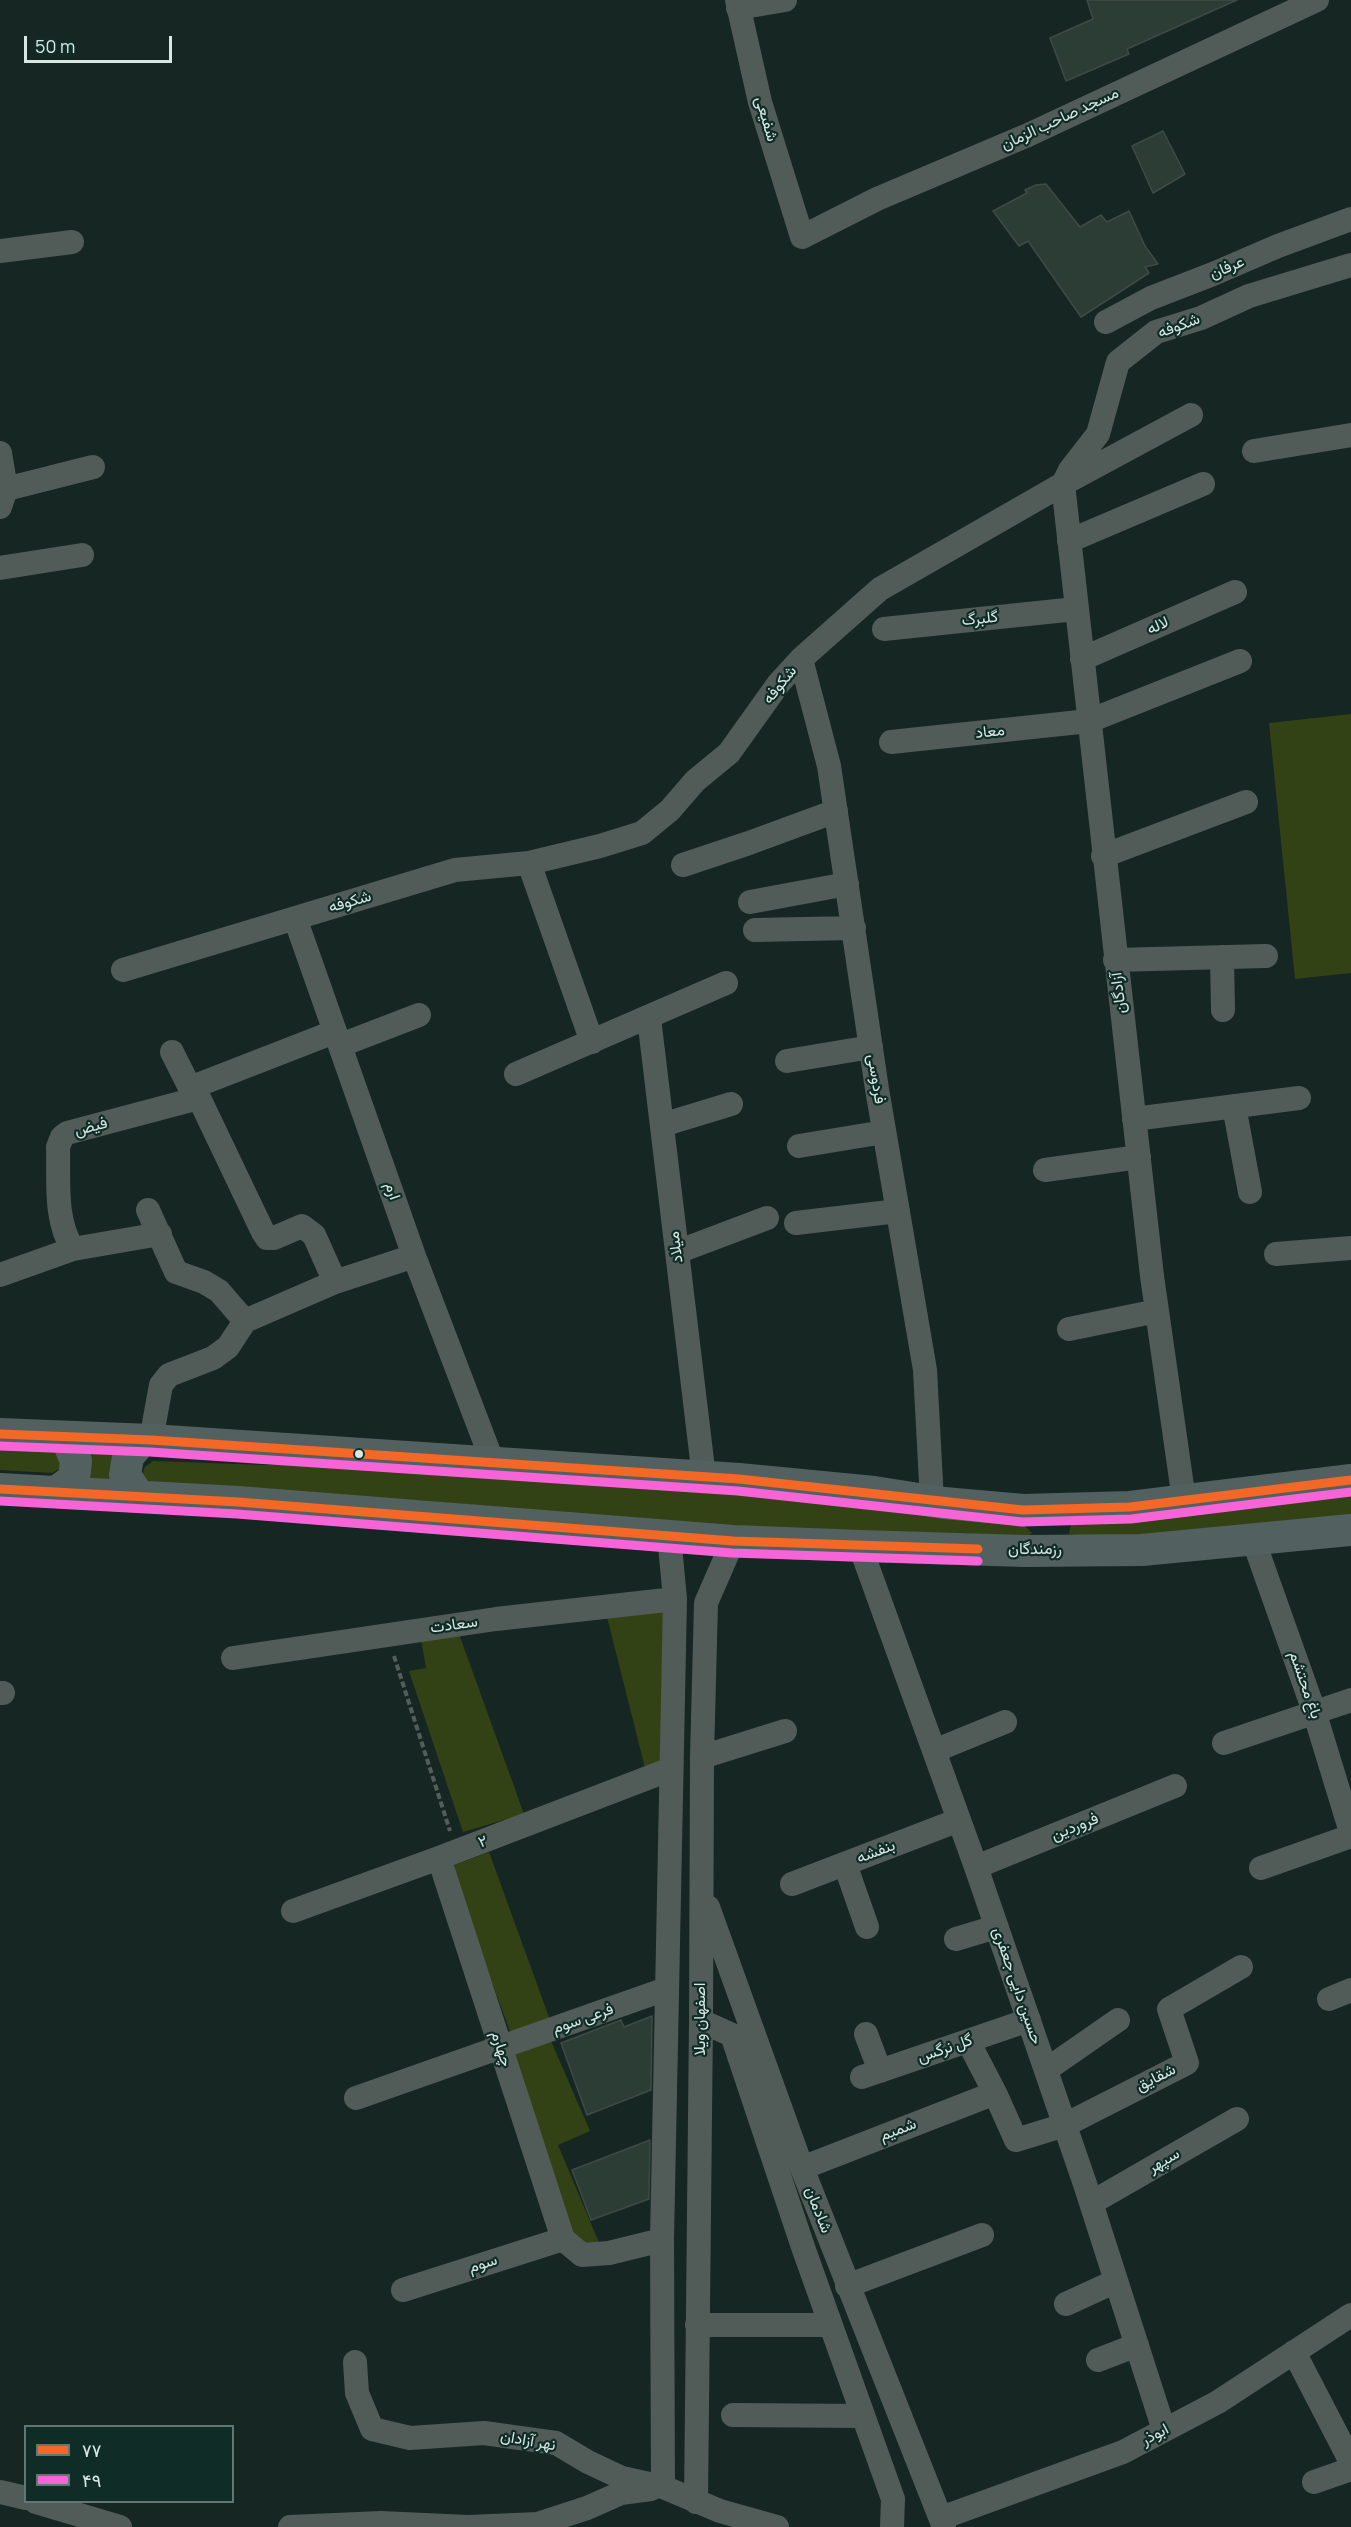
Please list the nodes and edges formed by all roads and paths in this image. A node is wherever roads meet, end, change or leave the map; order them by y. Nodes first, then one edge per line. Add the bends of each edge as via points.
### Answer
1 (785, 0) edge
2 (1317, 0) edge
3 (737, 4) edge
4 (1351, 219) edge
5 (802, 237) joint
6 (72, 242) dead end
7 (0, 251) edge
8 (1351, 265) edge
9 (1106, 322) dead end
10 (1191, 415) dead end
11 (1351, 435) edge
12 (1254, 451) dead end
13 (0, 453) edge
14 (93, 466) dead end
15 (1063, 484) junction
16 (1203, 484) dead end
17 (3, 498) edge
18 (1069, 541) junction
19 (82, 555) dead end
20 (0, 568) edge
21 (1235, 592) dead end
22 (1076, 609) junction
23 (884, 629) dead end
24 (801, 659) junction
25 (1082, 659) junction
26 (1240, 661) dead end
27 (1089, 721) junction
28 (891, 742) dead end
29 (1246, 802) dead end
30 (836, 811) junction
31 (1103, 856) junction
32 (529, 863) junction
33 (683, 865) dead end
34 (847, 884) junction
35 (750, 902) dead end
36 (295, 918) junction
37 (854, 928) junction
38 (755, 930) dead end
39 (1221, 957) junction
40 (1266, 957) dead end
41 (1115, 960) junction
42 (123, 970) dead end
43 (726, 983) dead end
44 (1223, 1010) dead end
45 (419, 1015) dead end
46 (649, 1018) junction
47 (337, 1039) junction
48 (592, 1042) junction
49 (871, 1047) junction
50 (172, 1052) dead end
51 (788, 1061) dead end
52 (516, 1074) dead end
53 (194, 1093) junction
54 (1299, 1098) dead end
55 (731, 1104) dead end
56 (1234, 1106) junction
57 (1134, 1119) junction
58 (662, 1125) junction
59 (884, 1132) junction
60 (800, 1146) dead end
61 (1138, 1158) junction
62 (1046, 1170) dead end
63 (1250, 1192) dead end
64 (148, 1210) dead end
65 (898, 1211) junction
66 (767, 1218) dead end
67 (796, 1223) dead end
68 (160, 1234) junction
69 (1351, 1248) edge
70 (73, 1249) junction
71 (677, 1252) junction
72 (1276, 1254) dead end
73 (414, 1256) junction
74 (0, 1275) edge
75 (335, 1282) junction
76 (1157, 1311) junction
77 (245, 1321) junction
78 (1069, 1329) dead end
79 (0, 1434) edge
80 (66, 1437) junction
81 (146, 1441) junction
82 (493, 1463) junction
83 (704, 1477) junction
84 (1351, 1480) edge
85 (0, 1489) edge
86 (56, 1492) junction
87 (139, 1497) junction
88 (1184, 1500) junction
89 (932, 1501) junction
90 (1351, 1530) edge
91 (669, 1535) junction
92 (1253, 1539) junction
93 (733, 1541) junction
94 (860, 1546) junction
95 (675, 1599) junction
96 (388, 1635) junction
97 (233, 1658) dead end
98 (1351, 1700) edge
99 (1314, 1711) junction
100 (1005, 1722) dead end
101 (785, 1731) dead end
102 (1224, 1743) dead end
103 (934, 1750) junction
104 (702, 1757) junction
105 (671, 1769) junction
106 (1175, 1786) dead end
107 (959, 1820) junction
108 (1351, 1834) edge
109 (448, 1855) junction
110 (845, 1864) junction
111 (976, 1867) junction
112 (1261, 1868) dead end
113 (792, 1884) dead end
114 (702, 1890) junction
115 (293, 1911) dead end
116 (867, 1927) dead end
117 (996, 1927) junction
118 (956, 1939) dead end
119 (1241, 1967) dead end
120 (666, 1989) junction
121 (1351, 1990) edge
122 (1329, 1999) dead end
123 (1029, 2020) junction
124 (1118, 2020) dead end
125 (701, 2021) junction
126 (866, 2034) dead end
127 (968, 2041) junction
128 (501, 2048) junction
129 (1046, 2070) junction
130 (995, 2093) junction
131 (356, 2098) dead end
132 (1237, 2119) dead end
133 (1065, 2125) junction
134 (802, 2168) junction
135 (1091, 2203) junction
136 (982, 2235) dead end
137 (563, 2239) junction
138 (662, 2240) junction
139 (1116, 2281) junction
140 (847, 2286) junction
141 (403, 2290) dead end
142 (1066, 2304) dead end
143 (1351, 2315) edge
144 (697, 2325) junction
145 (830, 2325) junction
146 (1137, 2345) junction
147 (1294, 2352) junction
148 (1098, 2360) dead end
149 (355, 2362) dead end
150 (733, 2415) dead end
151 (863, 2416) junction
152 (1164, 2430) junction
153 (1351, 2462) edge
154 (1351, 2469) edge
155 (1314, 2482) dead end
156 (663, 2487) junction
157 (0, 2492) edge
158 (24, 2498) edge
159 (696, 2502) junction
160 (39, 2503) edge
161 (942, 2522) edge
162 (366, 2525) edge
163 (120, 2527) edge
164 (290, 2527) edge
165 (777, 2527) edge
166 (892, 2527) edge

1 - 3 street
2 - 5 street, مسجد صاحب الزمان via 1028,135 877,199
3 - 5 street, شفیعی via 760,102
4 - 9 street, عرفان via 1151,298
6 - 7 street
8 - 15 street, شکوفه via 1249,296 1202,318 1156,332 1118,362 1098,434
10 - 15 street
11 - 12 street
13 - 17 street
14 - 17 street
15 - 18 street, آزادگان
15 - 24 street, شکوفه via 880,589
16 - 18 street
18 - 22 street, آزادگان
19 - 20 street
21 - 25 street, لاله
22 - 23 street, گلبرگ
22 - 25 street, آزادگان
24 - 30 street, فردوسی via 829,766
24 - 32 street, شکوفه via 729,753 642,833
25 - 27 street, آزادگان
26 - 27 street, معاد
27 - 28 street, معاد
27 - 31 street, آزادگان
29 - 31 street
30 - 33 street
30 - 34 street, فردوسی
31 - 41 street, آزادگان
32 - 36 street, شکوفه via 455,870
32 - 48 street
34 - 35 street
34 - 37 street, فردوسی
36 - 42 street, شکوفه
36 - 47 street, ارم
37 - 38 street
37 - 49 street, فردوسی
39 - 40 street
39 - 41 street
39 - 44 street
41 - 57 street, آزادگان
43 - 46 street
45 - 47 street
46 - 48 street
46 - 58 street, میلاد
47 - 53 street
47 - 73 street, ارم
48 - 52 street
49 - 51 street
49 - 59 street, فردوسی
50 - 53 street
53 - 70 street, فیض via 62,1137 58,1147 60,1212 64,1236
53 - 75 street via 267,1238 302,1226 308,1229
54 - 56 street
55 - 58 street
56 - 57 street
56 - 63 street
57 - 61 street, آزادگان
58 - 71 street, میلاد
59 - 60 street
59 - 65 street, فردوسی
61 - 62 street
61 - 76 street, آزادگان
64 - 68 street
65 - 67 street
65 - 89 street, فردوسی via 925,1370
66 - 71 street
68 - 70 street
68 - 77 street via 176,1272 219,1291
69 - 72 street
70 - 74 street
71 - 83 street, میلاد
73 - 75 street
73 - 82 street, ارم
75 - 77 street
76 - 78 street
76 - 88 street, آزادگان
77 - 81 street via 228,1347 213,1358 169,1375 161,1385
79 - 80 main road
80 - 81 main road
80 - 86 main road via 76,1461 74,1479
81 - 82 main road
81 - 87 main road via 128,1457 125,1475
82 - 83 main road
83 - 89 main road
84 - 88 main road
85 - 86 main road, رزمندگان
86 - 87 main road, رزمندگان
87 - 91 main road, رزمندگان
88 - 89 main road via 1130,1507 1023,1510
90 - 92 main road, رزمندگان
91 - 93 main road, رزمندگان
91 - 95 street
92 - 94 main road, رزمندگان via 1142,1550
92 - 99 street, باغ محتشم
93 - 94 main road, رزمندگان
93 - 104 street, اصفهان ویلا via 706,1603
94 - 103 street, حسین دایی جعفری
95 - 96 street, سعادت
95 - 105 street
96 - 97 street, سعادت
96 - 109 path
98 - 99 street
99 - 102 street
99 - 108 street, باغ محتشم
100 - 103 street
101 - 104 street
103 - 107 street, حسین دایی جعفری
104 - 114 street, اصفهان ویلا
105 - 109 street, ۲
105 - 120 street
106 - 111 street, فروردین
107 - 110 street, بنفشه
107 - 111 street, حسین دایی جعفری
108 - 112 street
109 - 115 street, ۲
109 - 128 street, چهارم
110 - 113 street, بنفشه
110 - 116 street
111 - 117 street, حسین دایی جعفری
114 - 125 street, اصفهان ویلا
114 - 134 street, شادمان
117 - 118 street
117 - 123 street, حسین دایی جعفری
119 - 133 street, شقایق via 1169,2009 1187,2063
120 - 128 street, فرعی سوم
120 - 138 street
121 - 122 street
123 - 127 street, گل نرگس
123 - 129 street, حسین دایی جعفری
124 - 129 street
125 - 144 street, اصفهان ویلا
125 - 145 street, شادمان via 732,2035
126 - 127 street, گل نرگس via 871,2074
127 - 130 street
128 - 131 street, فرعی سوم
128 - 137 street, چهارم
129 - 133 street, حسین دایی جعفری
130 - 133 street via 1016,2140
130 - 134 street, شمیم
132 - 135 street, سپهر
133 - 135 street, حسین دایی جعفری
134 - 140 street, شادمان
135 - 139 street, حسین دایی جعفری
136 - 140 street
137 - 138 street via 582,2255 609,2253
137 - 141 street, سوم
138 - 156 street
139 - 142 street
139 - 146 street, حسین دایی جعفری
140 - 161 street, شادمان
143 - 147 street, ابوذر
144 - 145 street
144 - 159 street, اصفهان ویلا
145 - 151 street, شادمان
146 - 148 street
146 - 152 street, حسین دایی جعفری
147 - 152 street, ابوذر via 1218,2402
147 - 153 street
149 - 156 street, نهر آزادان via 357,2393 372,2429 410,2438 484,2433 556,2443 622,2478
150 - 151 street
151 - 166 street, شادمان via 893,2499
152 - 161 street, ابوذر via 1123,2452
154 - 155 street
156 - 159 street, نهر آزادان
156 - 162 street via 621,2493 538,2524
157 - 158 street
159 - 165 street, نهر آزادان
160 - 163 street
162 - 164 street

